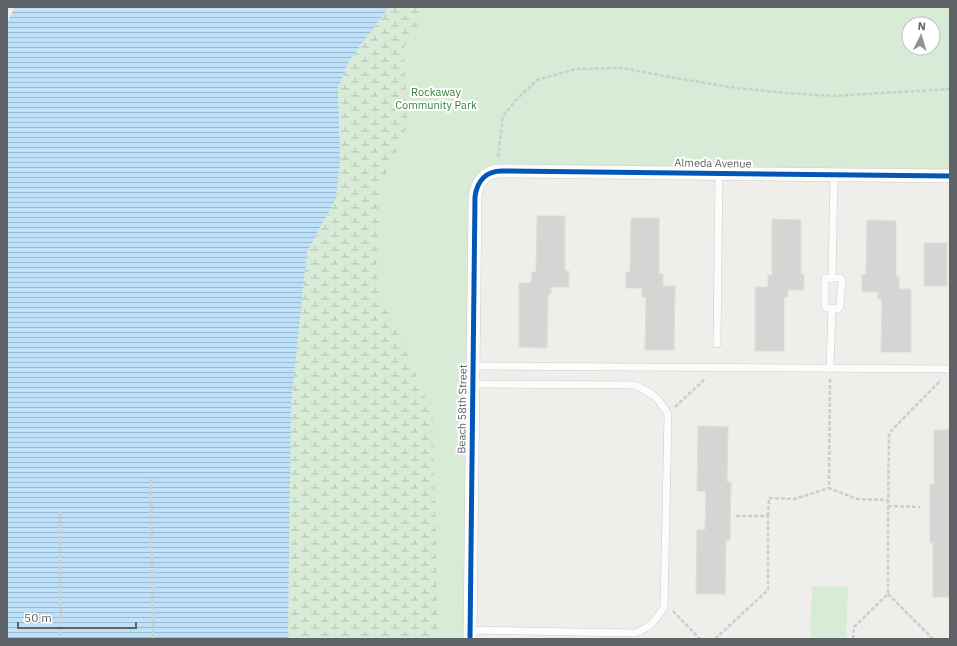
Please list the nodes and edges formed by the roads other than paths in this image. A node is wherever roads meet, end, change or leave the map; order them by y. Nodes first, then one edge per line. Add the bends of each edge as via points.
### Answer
1 (719, 173) junction
2 (834, 175) junction
3 (950, 176) edge
4 (480, 181) joint
5 (832, 278) junction
6 (832, 308) junction
7 (717, 344) dead end
8 (473, 366) junction
9 (830, 368) junction
10 (950, 369) edge
11 (472, 384) junction
12 (470, 635) edge

1 - 2 street, Almeda Avenue
1 - 4 street, Almeda Avenue via 496,171
1 - 7 lane
2 - 3 street, Almeda Avenue
2 - 5 lane
4 - 8 street, Beach 58th Street via 475,197
5 - 6 lane via 825,279 824,284 825,306
5 - 6 lane via 840,278 842,281 840,306 838,309
6 - 9 lane
8 - 9 lane
8 - 11 street, Beach 58th Street
9 - 10 lane
11 - 12 street, Beach 58th Street
11 - 12 lane via 635,385 653,394 668,414 664,607 655,621 635,633

